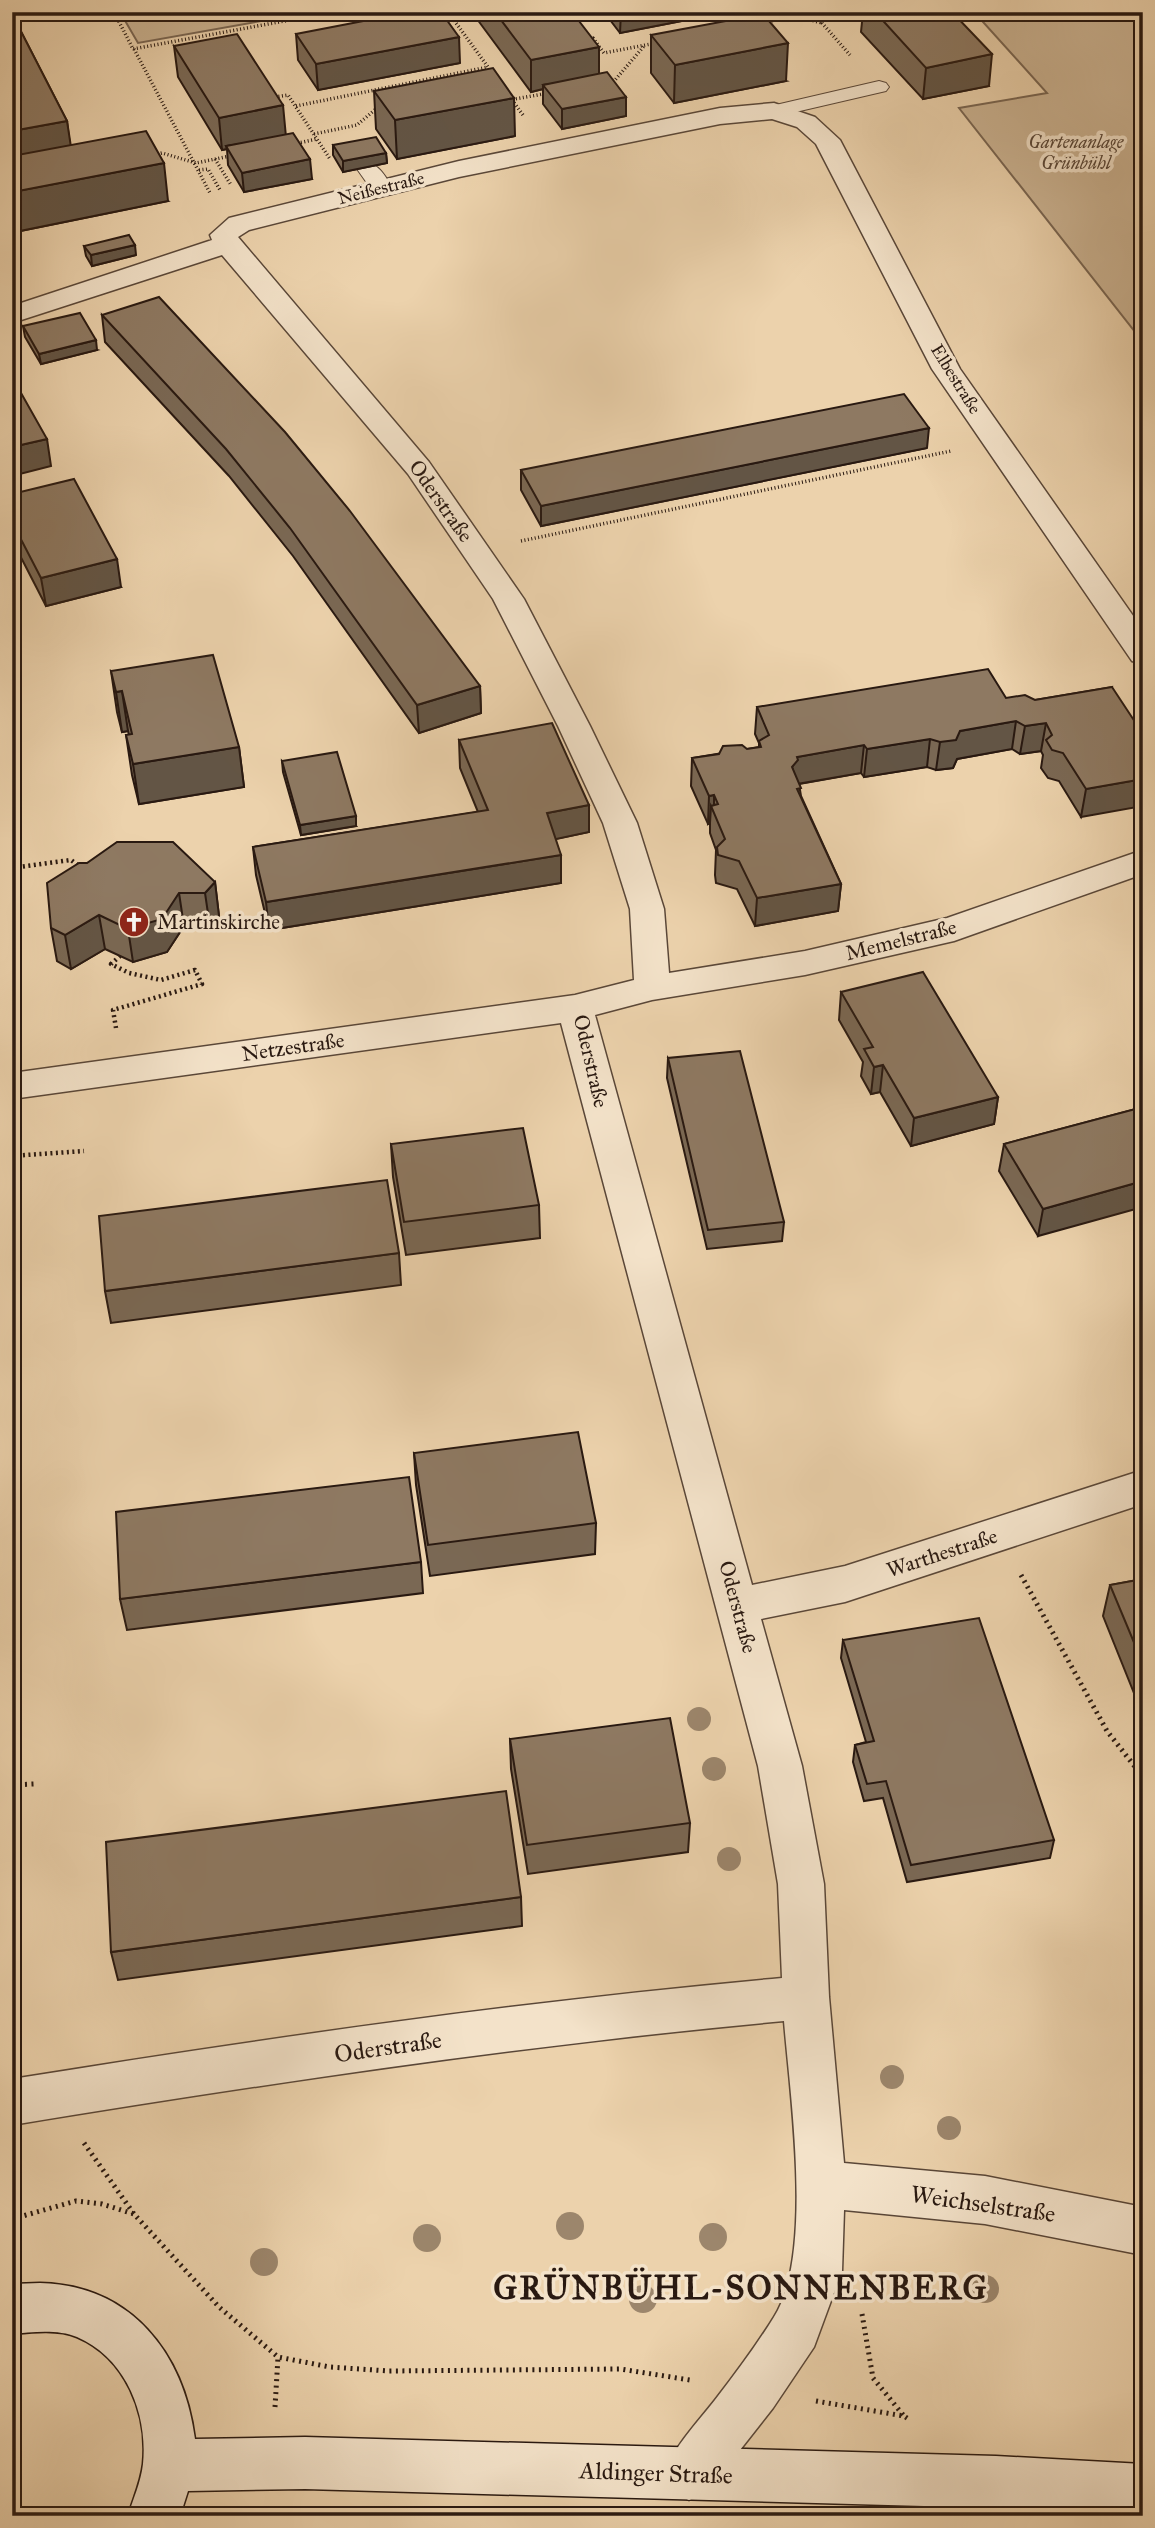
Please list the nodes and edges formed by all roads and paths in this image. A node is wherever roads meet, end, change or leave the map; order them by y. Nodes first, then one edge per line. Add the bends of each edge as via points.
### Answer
1 (114, 12) edge
2 (333, 12) edge
3 (448, 12) edge
4 (792, 12) edge
5 (831, 12) edge
6 (796, 16) junction
7 (822, 23) junction
8 (755, 24) edge
9 (581, 40) edge
10 (658, 43) edge
11 (645, 45) junction
12 (133, 49) junction
13 (392, 82) edge
14 (602, 82) edge
15 (395, 86) junction
16 (879, 87) joint
17 (505, 90) edge
18 (551, 93) edge
19 (275, 97) edge
20 (503, 98) edge
21 (512, 101) junction
22 (296, 106) junction
23 (377, 108) dead end
24 (775, 111) junction
25 (314, 134) junction
26 (317, 139) junction
27 (292, 144) edge
28 (549, 150) junction
29 (241, 154) edge
30 (148, 156) edge
31 (215, 159) junction
32 (196, 163) junction
33 (199, 170) junction
34 (233, 189) edge
35 (221, 191) dead end
36 (353, 195) junction
37 (233, 234) junction
38 (12, 316) edge
39 (996, 442) junction
40 (475, 550) junction
41 (1143, 654) edge
42 (1143, 861) edge
43 (12, 868) edge
44 (88, 873) edge
45 (120, 956) edge
46 (652, 988) junction
47 (575, 1008) junction
48 (123, 1070) junction
49 (12, 1086) edge
50 (84, 1151) dead end
51 (12, 1156) edge
52 (1143, 1487) edge
53 (1021, 1576) dead end
54 (738, 1605) junction
55 (1143, 1777) edge
56 (34, 1784) dead end
57 (12, 1785) edge
58 (806, 1997) junction
59 (31, 2099) edge
60 (821, 2184) junction
61 (134, 2214) junction
62 (12, 2219) edge
63 (1143, 2231) edge
64 (12, 2309) edge
65 (755, 2390) junction
66 (915, 2424) dead end
67 (169, 2465) junction
68 (689, 2474) junction
69 (1143, 2490) edge
70 (154, 2516) edge

1 - 12 path
2 - 12 path
3 - 15 path via 488,68
4 - 6 path
5 - 7 path
6 - 7 path
6 - 8 path
7 - 16 path
9 - 11 path via 593,38 604,53
10 - 11 path
11 - 14 path via 615,80
12 - 32 path
13 - 15 path
15 - 22 path
16 - 24 lane
17 - 21 path
18 - 21 path
19 - 22 path via 288,95
20 - 21 path
21 - 28 path
22 - 25 path
23 - 25 path via 357,125
24 - 28 street, Neißestraße
24 - 39 street, Elbestraße via 806,122 827,140 946,369
25 - 26 path
26 - 27 path
26 - 36 path
28 - 36 street, Neißestraße via 375,178
29 - 31 path
30 - 32 path via 162,153
31 - 32 path
31 - 34 path
32 - 33 path
33 - 35 path via 208,169
33 - 37 path
36 - 37 street, Neißestraße
37 - 38 street, Neißestraße
37 - 40 street, Oderstraße via 419,468
39 - 40 path
39 - 41 street, Elbestraße
40 - 46 street, Oderstraße via 509,599 620,823 647,909
42 - 46 street, Memelstraße via 954,929 805,963
43 - 44 path via 71,860
45 - 48 path via 111,964 129,973 161,980 195,970 202,984 113,1010
46 - 47 street, Oderstraße
47 - 48 street, Netzestraße
47 - 54 street, Oderstraße
48 - 49 street, Netzestraße
50 - 51 path
52 - 54 street, Warthestraße via 845,1584
53 - 55 path via 1107,1731
54 - 58 street, Oderstraße via 780,1766 801,1884
56 - 57 path
58 - 59 street, Oderstraße via 632,2014
58 - 60 street, Oderstraße
59 - 61 path
60 - 63 street, Weichselstraße via 985,2200
60 - 65 street, Oderstraße via 817,2271 796,2329
61 - 62 path via 76,2200
61 - 65 path via 219,2307 278,2357 389,2371 620,2369
64 - 67 street via 41,2306 86,2315 123,2339 152,2372 167,2415
65 - 66 path via 904,2416
65 - 68 street, Oderstraße
67 - 68 street, Aldinger Straße via 305,2463
67 - 70 street
68 - 69 street, Aldinger Straße

